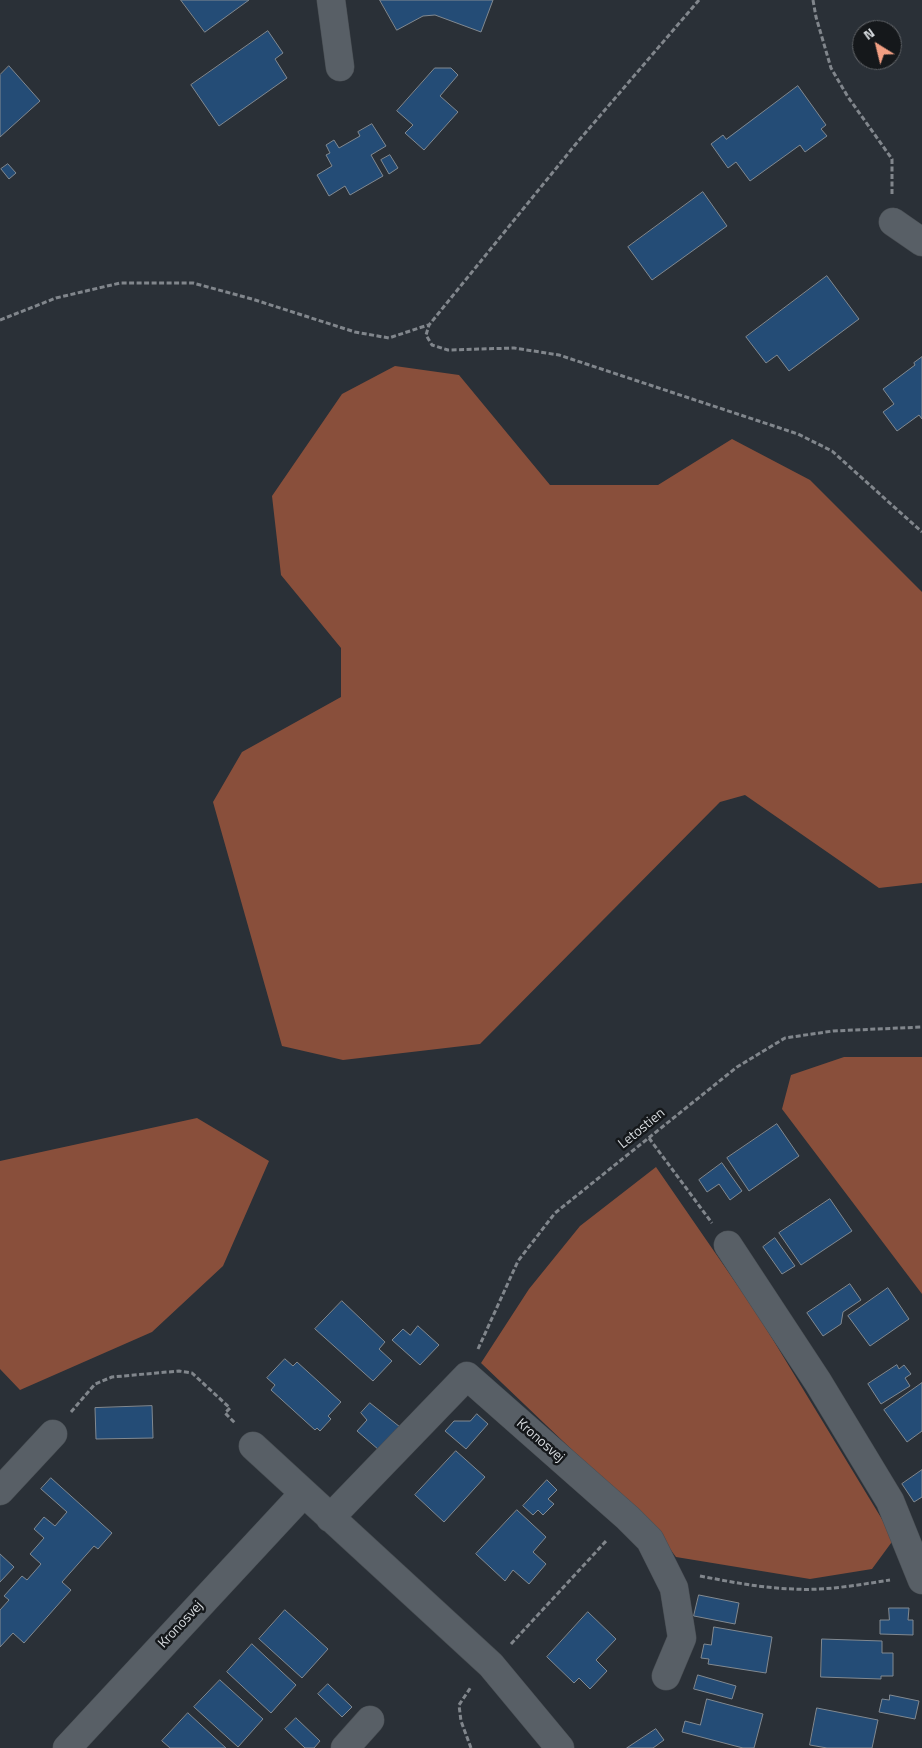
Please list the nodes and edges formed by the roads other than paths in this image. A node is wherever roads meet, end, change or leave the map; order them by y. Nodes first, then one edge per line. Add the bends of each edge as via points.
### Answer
1 (331, 0) edge
2 (340, 67) dead end
3 (893, 222) road end
4 (922, 242) edge
5 (728, 1245) road end
6 (53, 1434) road end
7 (253, 1446) dead end
8 (0, 1491) edge
9 (303, 1494) junction
10 (330, 1518) junction
11 (922, 1578) edge
12 (666, 1676) dead end
13 (370, 1720) dead end
14 (81, 1743) edge
15 (345, 1748) edge
16 (560, 1748) edge

1 - 2 street
3 - 4 street
5 - 11 street via 818,1382 890,1501
6 - 8 street
7 - 9 street
9 - 10 street
9 - 14 street, Kronosvej
10 - 12 street, Kronosvej via 468,1376 650,1540 674,1588 682,1638
10 - 16 street via 491,1665
13 - 15 street

